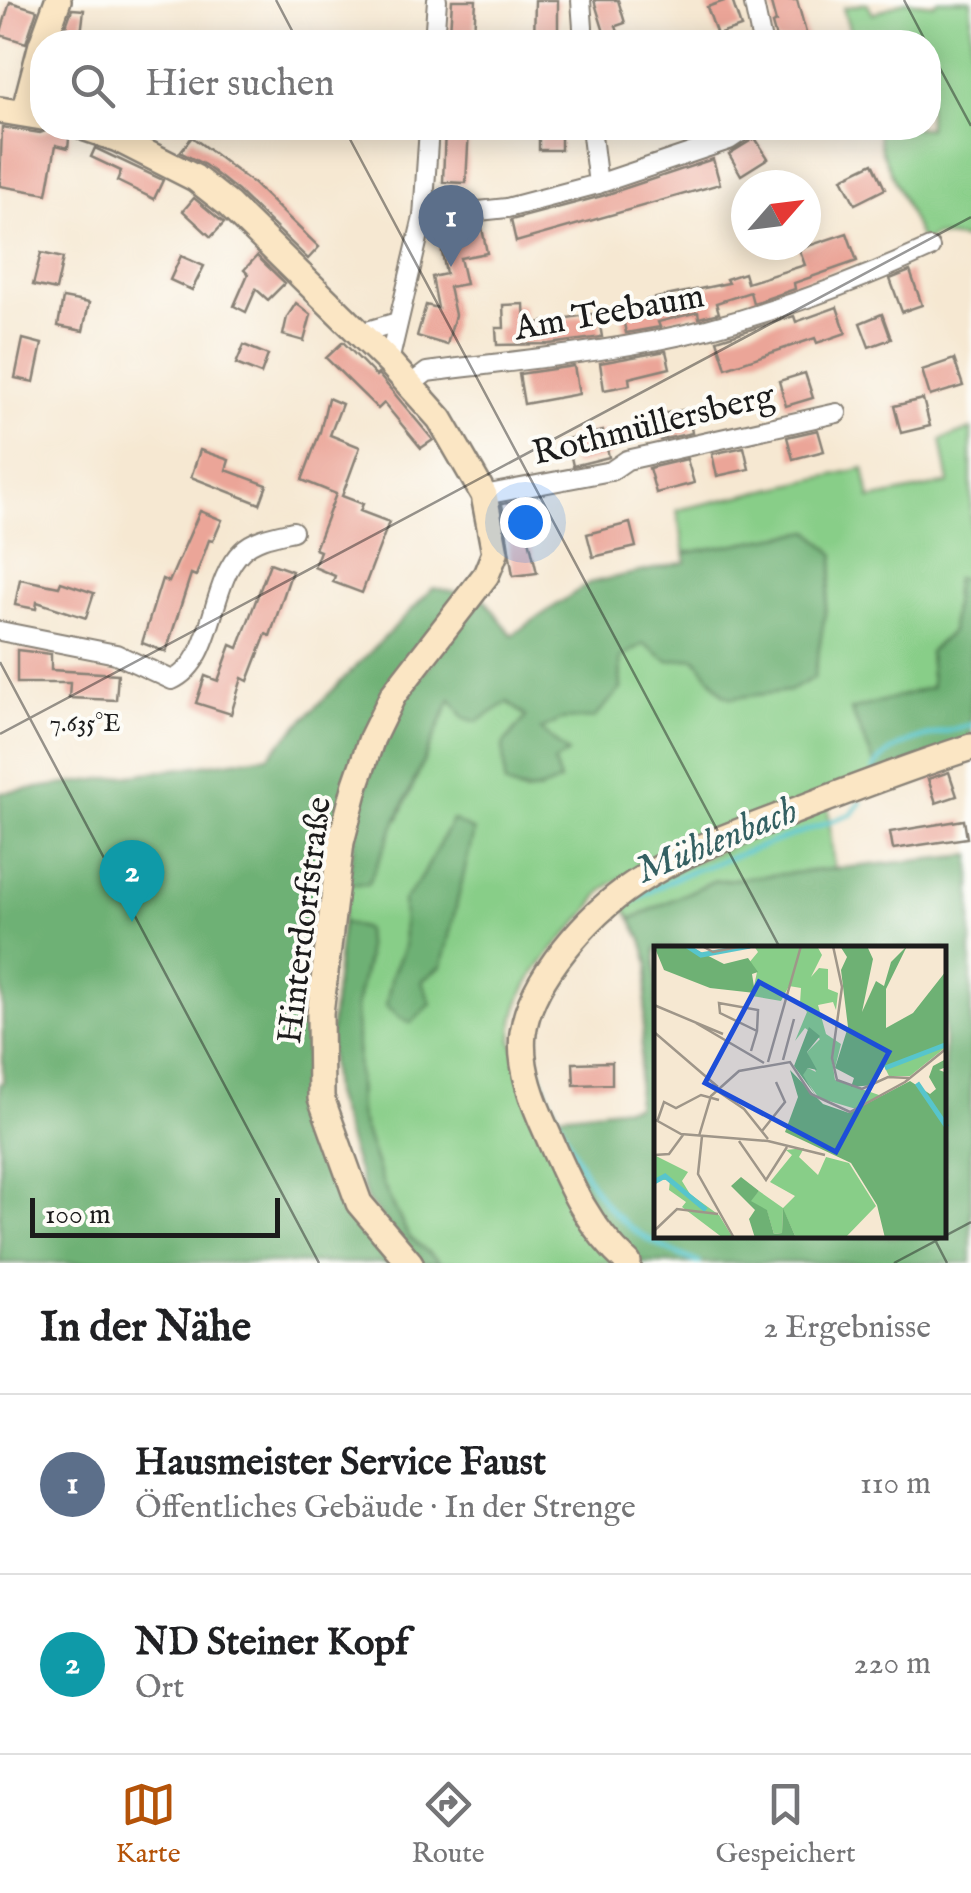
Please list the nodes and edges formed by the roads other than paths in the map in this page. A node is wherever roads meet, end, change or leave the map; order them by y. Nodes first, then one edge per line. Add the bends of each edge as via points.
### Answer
1 (58, 0) edge
2 (437, 0) edge
3 (581, 0) edge
4 (753, 0) edge
5 (48, 30) edge
6 (435, 30) edge
7 (583, 30) edge
8 (759, 30) edge
9 (30, 86) edge
10 (22, 113) edge
11 (120, 140) edge
12 (428, 140) edge
13 (592, 140) edge
14 (729, 140) edge
15 (598, 184) junction
16 (423, 217) junction
17 (930, 248) dead end
18 (397, 322) junction
19 (358, 334) junction
20 (388, 362) junction
21 (410, 386) junction
22 (837, 412) dead end
23 (484, 495) junction
24 (293, 532) dead end
25 (0, 631) edge
26 (971, 747) edge
27 (410, 1263) edge
28 (628, 1263) edge

1 - 5 street
2 - 6 street
3 - 7 street
4 - 8 street
9 - 10 street
11 - 19 street, Hinterdorfstraße via 195,178 228,204
12 - 16 street
13 - 15 street
14 - 15 street
15 - 16 street via 507,208
16 - 18 street
17 - 21 street, Am Teebaum via 873,275 707,329 427,372
18 - 19 street
18 - 20 street
19 - 20 street, Hinterdorfstraße
20 - 21 street, Hinterdorfstraße
21 - 23 street, Hinterdorfstraße via 440,419
22 - 23 street, Rothmüllersberg via 626,460 611,471
23 - 27 street, Hinterdorfstraße via 495,553 486,575 393,695 356,784 341,842 320,1013 321,1098 359,1203
24 - 25 street via 243,549 195,659 172,680 116,654
26 - 28 street via 756,826 654,872 611,902 558,958 527,1015 525,1069 574,1192

